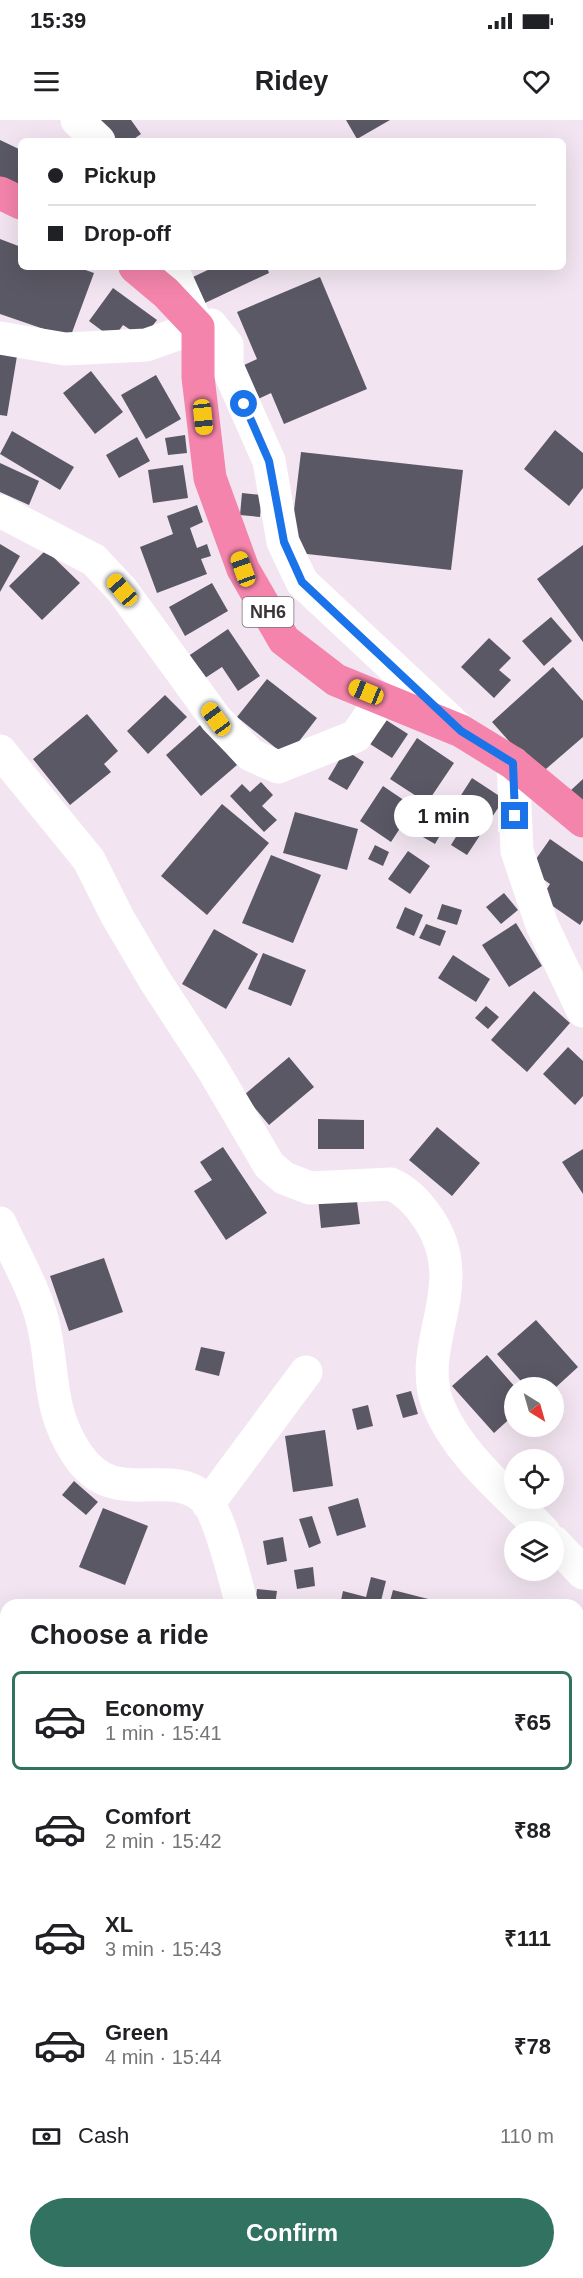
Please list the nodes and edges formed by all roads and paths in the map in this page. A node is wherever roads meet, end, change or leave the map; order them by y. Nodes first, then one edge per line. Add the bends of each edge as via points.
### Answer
1 (77, 120) edge
2 (96, 138) edge
3 (0, 194) edge
4 (18, 203) edge
5 (139, 270) edge
6 (172, 270) edge
7 (198, 327) junction
8 (0, 338) edge
9 (0, 511) edge
10 (381, 698) junction
11 (461, 731) junction
12 (0, 751) edge
13 (513, 763) junction
14 (583, 821) edge
15 (583, 1011) edge
16 (0, 1223) edge
17 (306, 1372) dead end
18 (208, 1504) junction
19 (534, 1521) edge
20 (564, 1553) edge
21 (583, 1573) edge
22 (240, 1599) edge

1 - 2 street
3 - 4 highway
5 - 7 highway
6 - 7 street
7 - 8 street via 146,345 64,349
7 - 10 highway, NH6 via 198,377 210,478 243,569 285,640 336,680
7 - 11 street via 211,325 226,345 227,366 269,461 284,542 302,582
9 - 10 street via 94,560 122,590 216,719 251,755 278,767 356,736
10 - 11 highway, NH6
11 - 13 highway, NH6
12 - 19 street via 89,860 128,934 269,1165 284,1178 310,1188 391,1184 417,1203 429,1220 440,1240 447,1275 434,1376 438,1404 457,1438
13 - 14 highway, NH6
13 - 15 street via 517,851 542,925
16 - 18 street via 43,1321 51,1393 77,1455 94,1474 110,1484 181,1487
17 - 18 street
18 - 22 street via 215,1515
20 - 21 street

